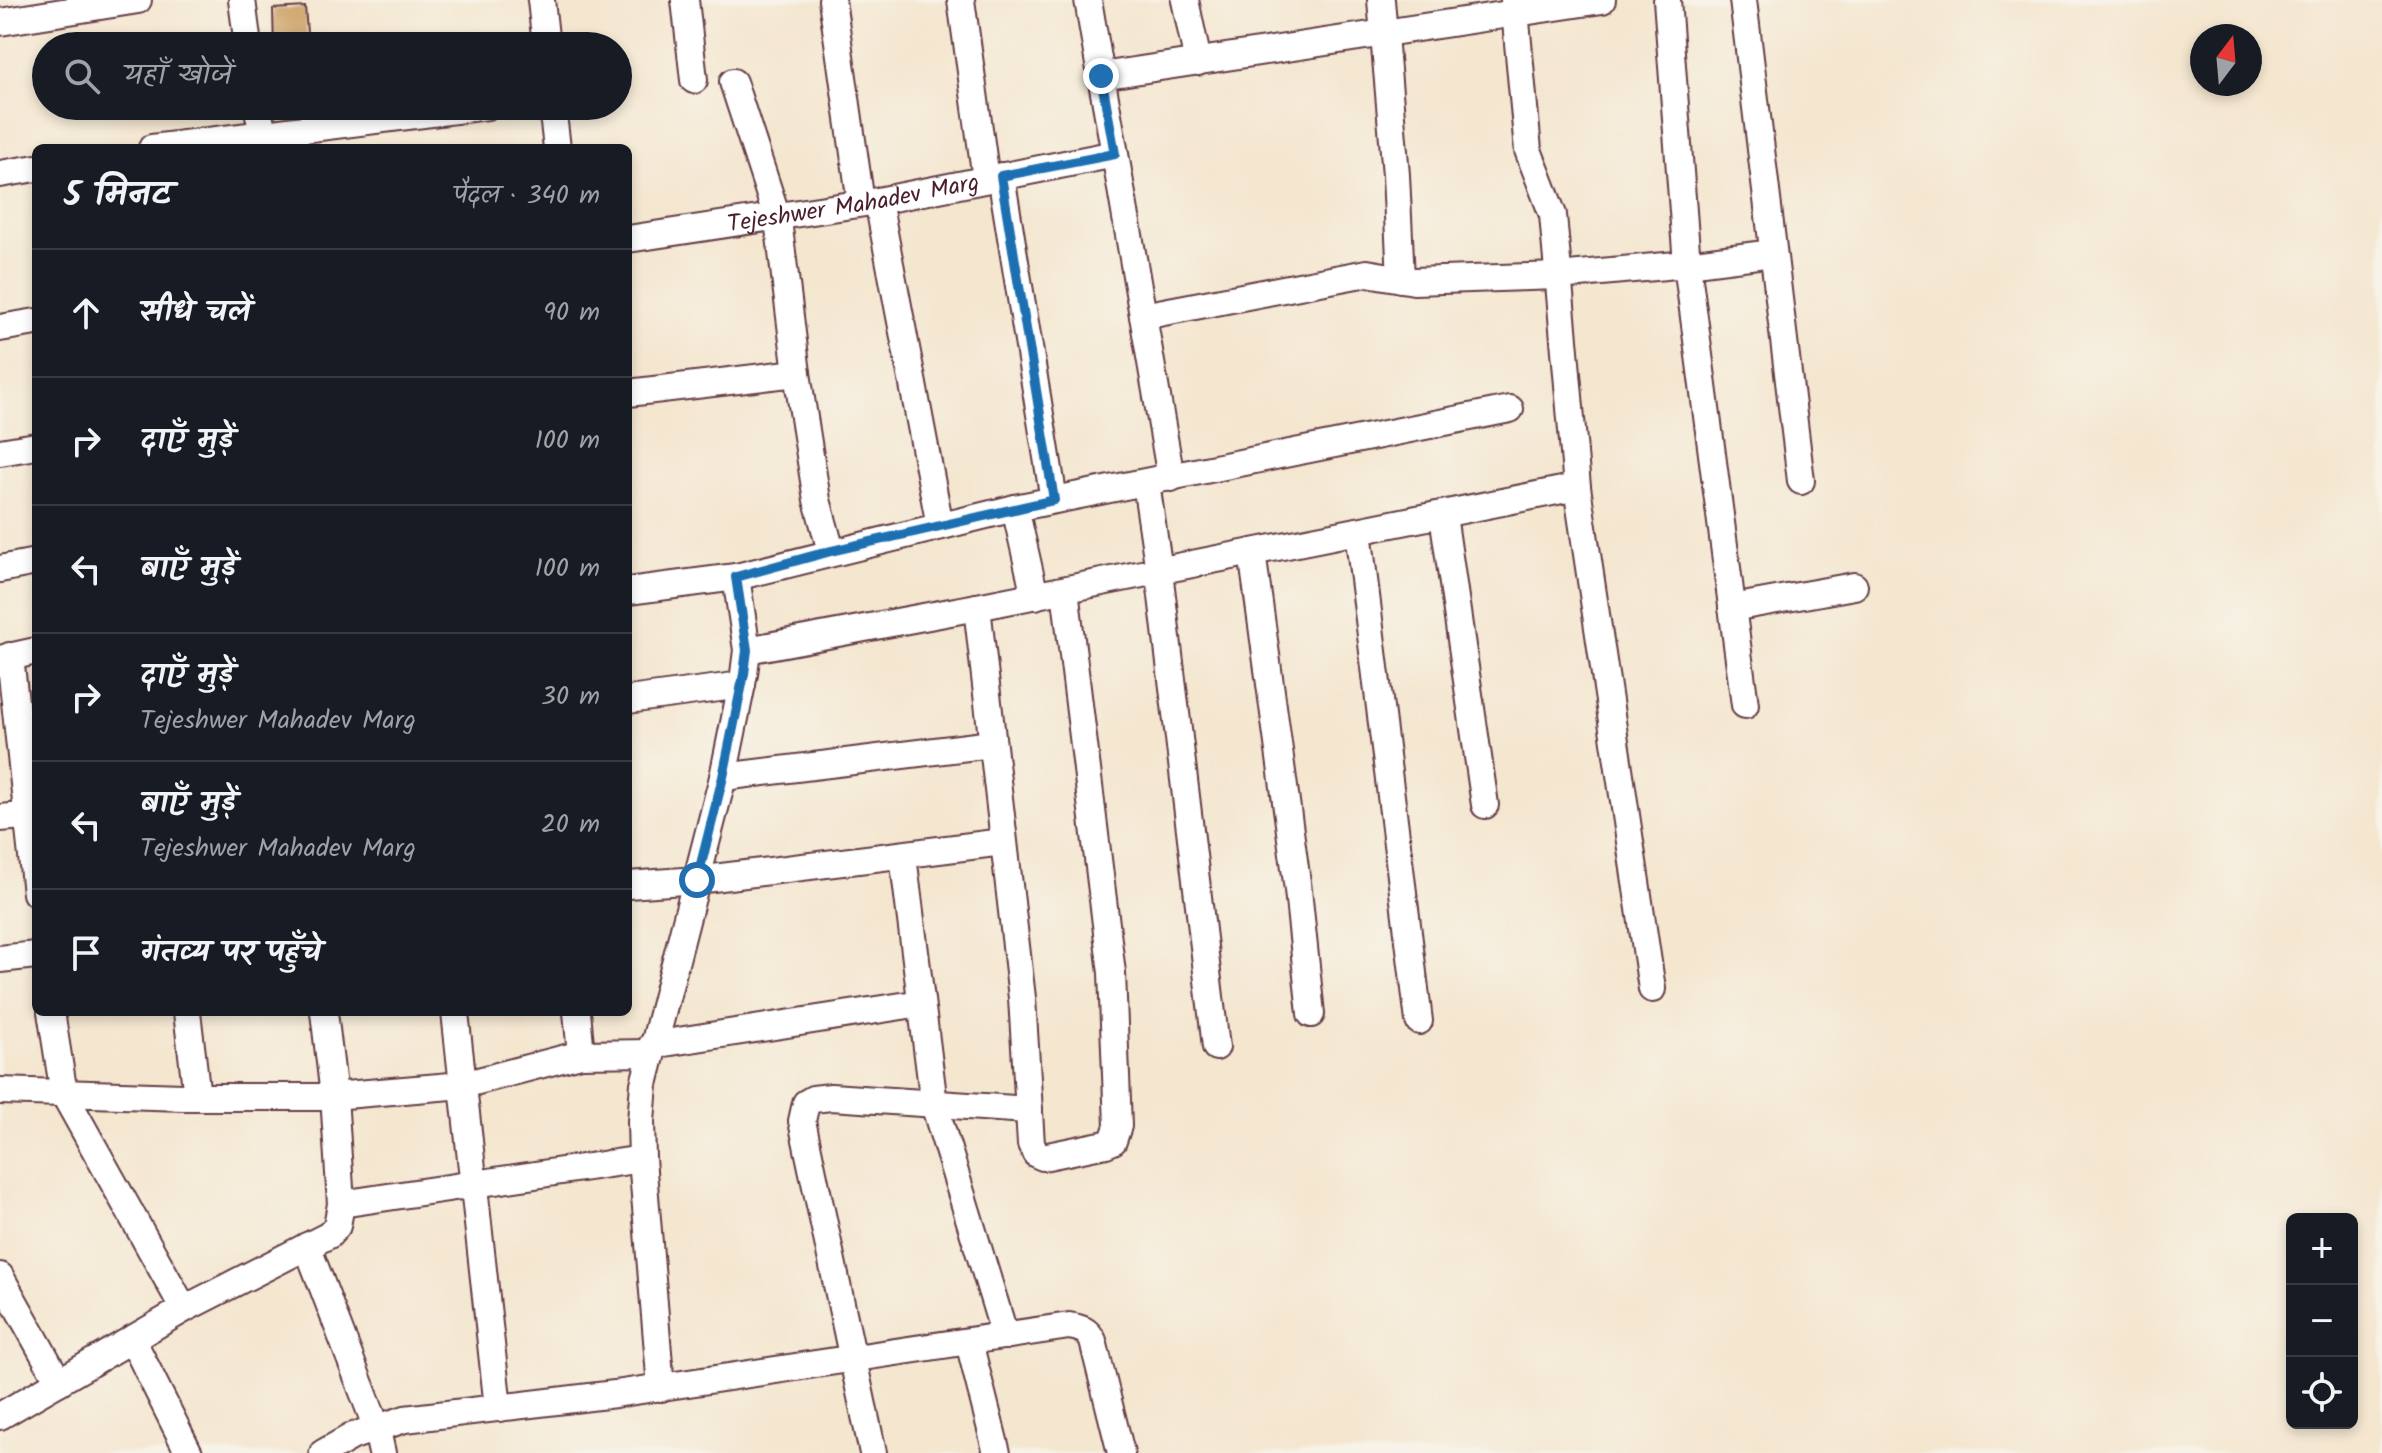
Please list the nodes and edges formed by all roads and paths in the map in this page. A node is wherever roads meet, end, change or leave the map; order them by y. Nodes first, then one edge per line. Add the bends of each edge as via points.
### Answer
1 (138, 0) edge
2 (242, 0) edge
3 (541, 0) edge
4 (685, 0) edge
5 (832, 0) edge
6 (961, 0) edge
7 (1088, 0) edge
8 (1185, 0) edge
9 (1381, 0) edge
10 (1602, 0) edge
11 (1667, 0) edge
12 (1743, 0) edge
13 (1514, 7) edge
14 (0, 22) edge
15 (246, 32) edge
16 (544, 32) edge
17 (1382, 34) junction
18 (1198, 62) junction
19 (1101, 76) junction
20 (694, 80) dead end
21 (733, 82) dead end
22 (260, 120) edge
23 (398, 120) edge
24 (554, 120) edge
25 (265, 141) edge
26 (217, 144) edge
27 (557, 144) edge
28 (1115, 154) junction
29 (32, 169) edge
30 (0, 174) edge
31 (994, 178) junction
32 (870, 202) junction
33 (776, 216) junction
34 (632, 238) edge
35 (1773, 253) junction
36 (1687, 264) junction
37 (1558, 276) junction
38 (1401, 279) junction
39 (1143, 316) junction
40 (32, 323) edge
41 (0, 328) edge
42 (797, 373) junction
43 (632, 393) edge
44 (1510, 409) dead end
45 (32, 447) edge
46 (0, 452) edge
47 (1158, 480) junction
48 (1801, 481) dead end
49 (1577, 487) junction
50 (1054, 500) junction
51 (1015, 508) junction
52 (1443, 515) junction
53 (940, 526) junction
54 (1358, 531) junction
55 (831, 551) junction
56 (1252, 552) junction
57 (32, 563) edge
58 (0, 569) edge
59 (1159, 571) junction
60 (736, 577) junction
61 (1854, 586) dead end
62 (632, 590) edge
63 (1065, 590) junction
64 (1035, 596) junction
65 (977, 607) junction
66 (1732, 608) junction
67 (747, 650) junction
68 (15, 655) edge
69 (742, 685) junction
70 (632, 699) edge
71 (1745, 705) dead end
72 (992, 744) junction
73 (723, 777) junction
74 (1485, 805) dead end
75 (32, 815) edge
76 (0, 818) edge
77 (1003, 842) junction
78 (903, 856) junction
79 (697, 880) junction
80 (632, 885) edge
81 (32, 955) edge
82 (0, 959) edge
83 (1652, 989) dead end
84 (921, 1003) junction
85 (1311, 1014) dead end
86 (52, 1016) edge
87 (187, 1016) edge
88 (324, 1016) edge
89 (455, 1016) edge
90 (577, 1016) edge
91 (1419, 1021) dead end
92 (1216, 1047) dead end
93 (652, 1049) junction
94 (581, 1054) junction
95 (463, 1085) junction
96 (0, 1091) edge
97 (64, 1094) junction
98 (334, 1096) junction
99 (197, 1097) junction
100 (934, 1104) junction
101 (1029, 1110) junction
102 (642, 1159) junction
103 (474, 1185) junction
104 (341, 1204) junction
105 (307, 1246) junction
106 (0, 1276) edge
107 (184, 1309) junction
108 (1005, 1336) junction
109 (132, 1339) junction
110 (969, 1342) junction
111 (851, 1360) junction
112 (59, 1382) junction
113 (661, 1388) junction
114 (498, 1408) junction
115 (0, 1416) edge
116 (376, 1426) junction
117 (189, 1453) edge
118 (323, 1453) edge
119 (382, 1453) edge
120 (873, 1453) edge
121 (997, 1453) edge
122 (1121, 1453) edge

1 - 14 street
2 - 15 street
3 - 16 street
4 - 20 street
5 - 32 street
6 - 31 street
7 - 19 street
8 - 18 street
9 - 17 street
10 - 13 street
11 - 36 street
12 - 35 street
13 - 17 street
13 - 37 street via 1528,150 1553,215
17 - 18 street
17 - 38 street
18 - 19 street
19 - 28 street
21 - 33 street
22 - 25 street
23 - 25 street
24 - 27 street
25 - 26 street
28 - 31 street, Tejeshwer Mahadev Marg
28 - 39 street
29 - 30 street
31 - 32 street, Tejeshwer Mahadev Marg
31 - 50 street
32 - 33 street, Tejeshwer Mahadev Marg
32 - 53 street
33 - 34 street, Tejeshwer Mahadev Marg
33 - 42 street
35 - 36 street
35 - 48 street
36 - 37 street
36 - 66 street
37 - 38 street
37 - 49 street
38 - 39 street via 1367,273 1345,276
39 - 47 street
40 - 41 street
42 - 43 street
42 - 55 street via 817,500
44 - 47 street
45 - 46 street
47 - 50 street
47 - 59 street
49 - 52 street
49 - 83 street
50 - 51 street
51 - 53 street
51 - 64 street
52 - 54 street
52 - 74 street
53 - 55 street
54 - 56 street
54 - 91 street
55 - 60 street
56 - 59 street
56 - 85 street
57 - 58 street
59 - 63 street
59 - 92 street
60 - 62 street
60 - 67 street
61 - 66 street
63 - 64 street
63 - 101 street via 1112,973 1117,1134 1106,1144 1043,1157 1033,1149
64 - 65 street
65 - 67 street
65 - 72 street
66 - 71 street
67 - 69 street
68 - 75 street
69 - 70 street
69 - 73 street
72 - 73 street
72 - 77 street
73 - 79 street
75 - 76 street
77 - 78 street
77 - 101 street
78 - 79 street
78 - 84 street
79 - 80 street
79 - 93 street
81 - 82 street
84 - 93 street
84 - 100 street
86 - 97 street
87 - 99 street
88 - 98 street
89 - 95 street
90 - 94 street
93 - 94 street
93 - 102 street via 641,1121
94 - 95 street
95 - 98 street
95 - 103 street
96 - 97 street
97 - 99 street
97 - 107 street
98 - 99 street
98 - 104 street
100 - 101 street
100 - 108 street
100 - 111 street via 831,1097 813,1099 803,1112
102 - 103 street
102 - 113 street
103 - 104 street
103 - 114 street
104 - 105 street via 337,1226
105 - 107 street
105 - 116 street
106 - 112 street
107 - 109 street
108 - 110 street
108 - 122 street via 1069,1326 1090,1333
109 - 112 street
109 - 117 street
110 - 111 street
110 - 121 street
111 - 113 street
111 - 120 street
112 - 115 street
113 - 114 street
114 - 116 street
116 - 118 street
116 - 119 street

